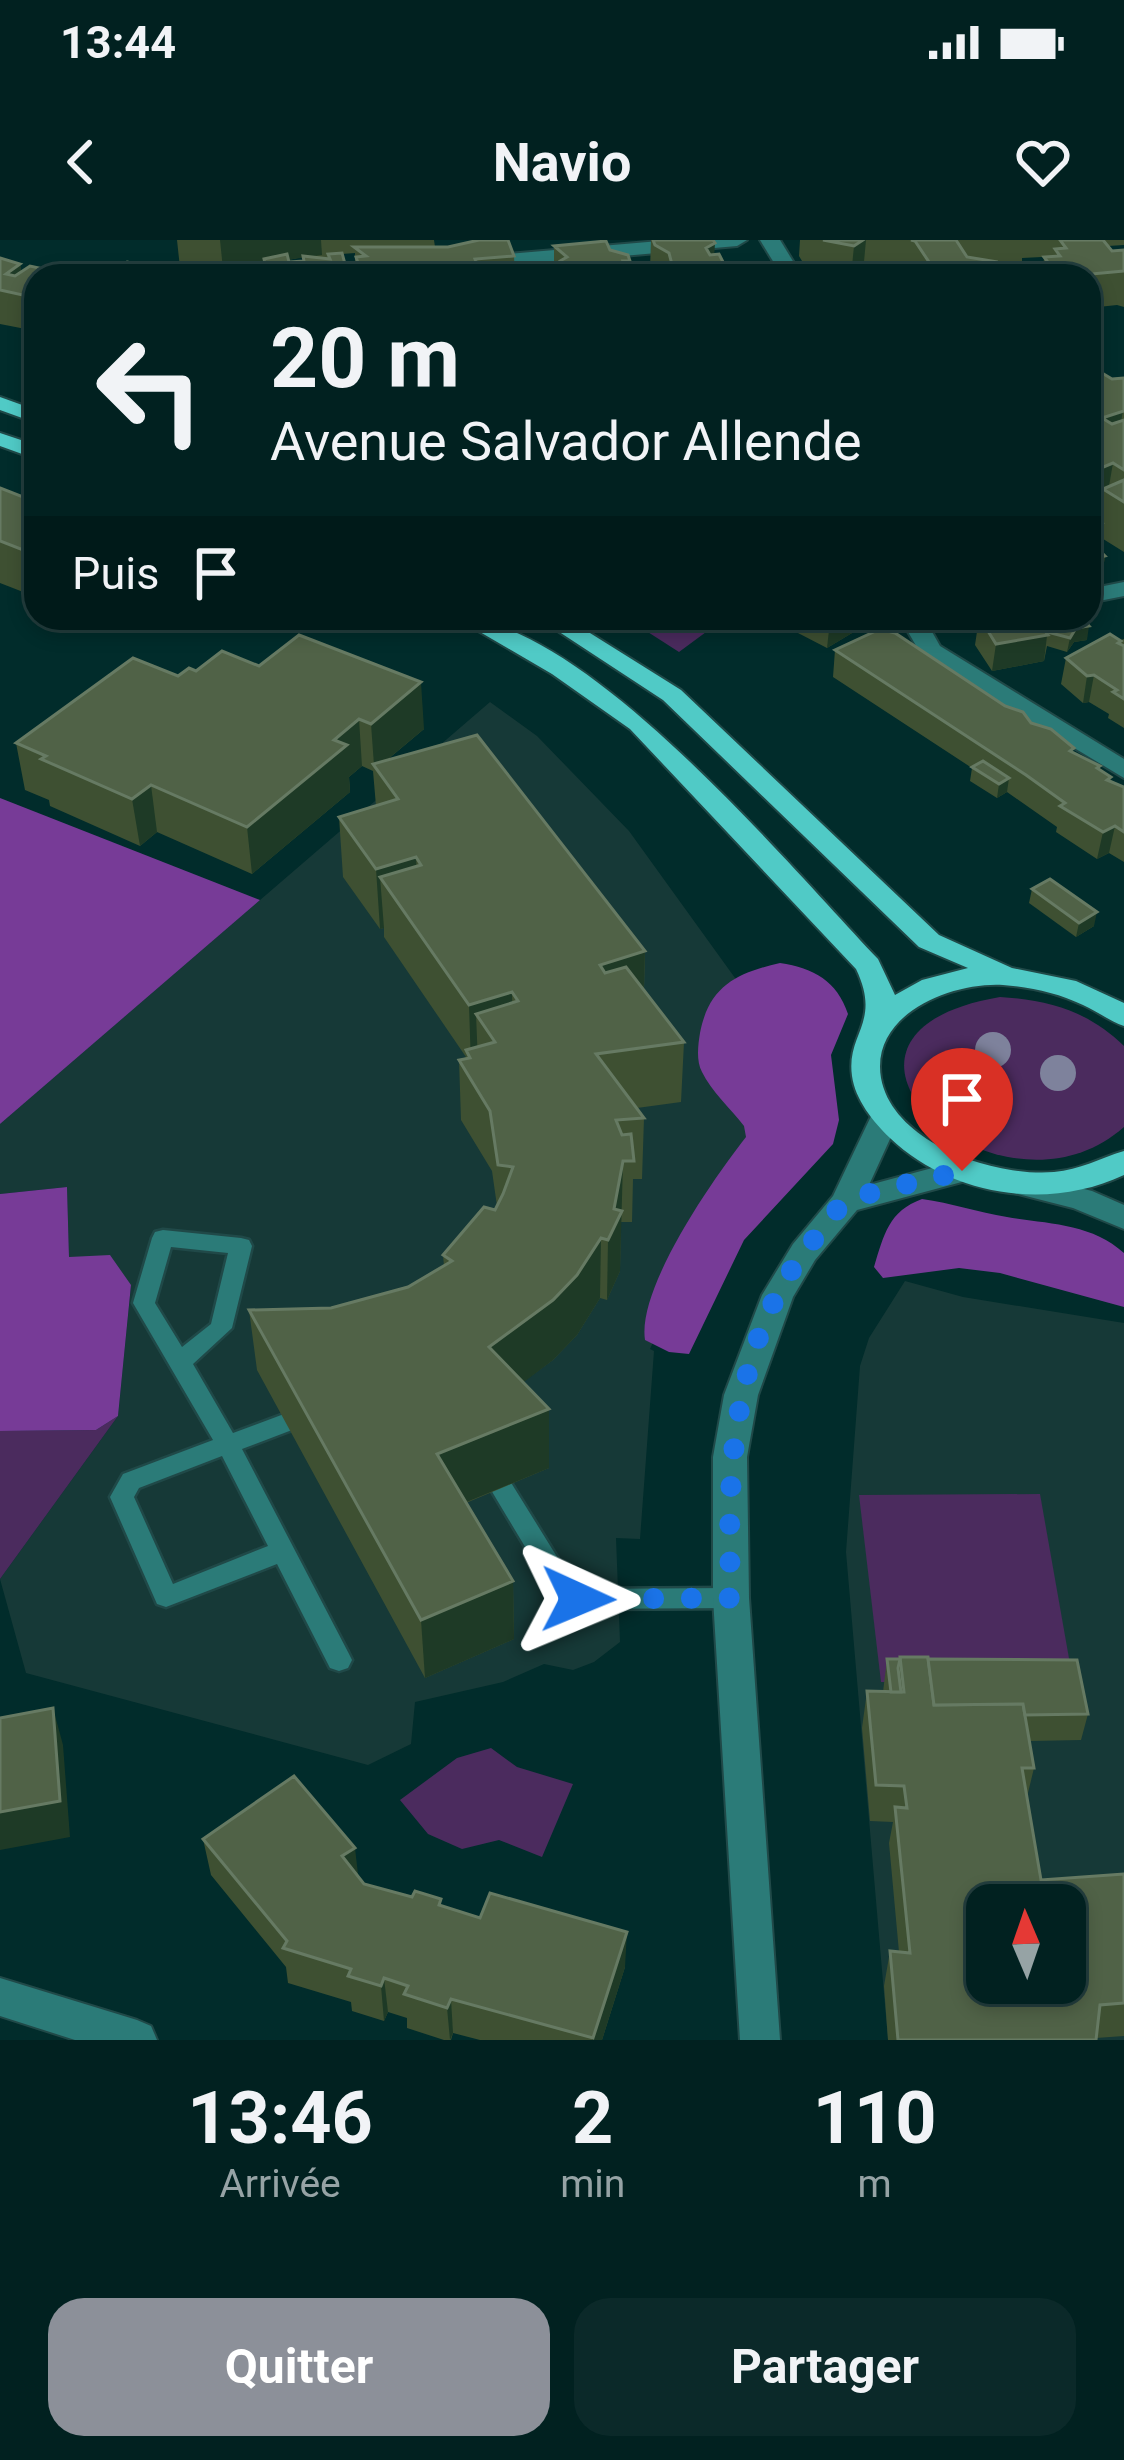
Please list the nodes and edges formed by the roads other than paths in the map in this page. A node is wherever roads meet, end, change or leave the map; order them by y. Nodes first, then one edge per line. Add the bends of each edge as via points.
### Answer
1 (474, 240) edge
2 (737, 240) edge
3 (490, 630) edge
4 (569, 630) edge
5 (920, 630) edge
6 (1124, 770) edge
7 (1018, 976) junction
8 (1118, 1006) edge
9 (878, 1028) junction
10 (885, 1118) junction
11 (1124, 1162) edge
12 (962, 1171) junction
13 (1017, 1183) junction
14 (846, 1202) junction
15 (1124, 1218) edge
16 (180, 1362) junction
17 (284, 1423) edge
18 (230, 1443) junction
19 (502, 1488) dead end
20 (283, 1551) junction
21 (731, 1598) junction
22 (339, 1660) dead end
23 (0, 1997) edge
24 (136, 2040) edge
25 (760, 2040) edge

1 - 2 street via 471,263
3 - 9 main road via 561,669 671,753 868,965 881,992
4 - 7 main road via 672,695 928,940
5 - 6 street via 931,651
7 - 8 main road
7 - 9 main road via 932,987
9 - 10 main road via 867,1057 869,1088
10 - 12 main road via 917,1148
10 - 14 street
11 - 13 main road via 1066,1182
12 - 13 main road
12 - 14 street
13 - 15 street
14 - 21 street via 778,1295 741,1395 730,1457
16 - 16 lane via 144,1303 163,1238 241,1246 221,1328
16 - 18 lane
17 - 18 lane
18 - 20 lane
18 - 20 lane via 131,1481 122,1497 166,1597
19 - 21 lane via 563,1588 578,1599
20 - 22 lane
21 - 25 street
23 - 24 street

